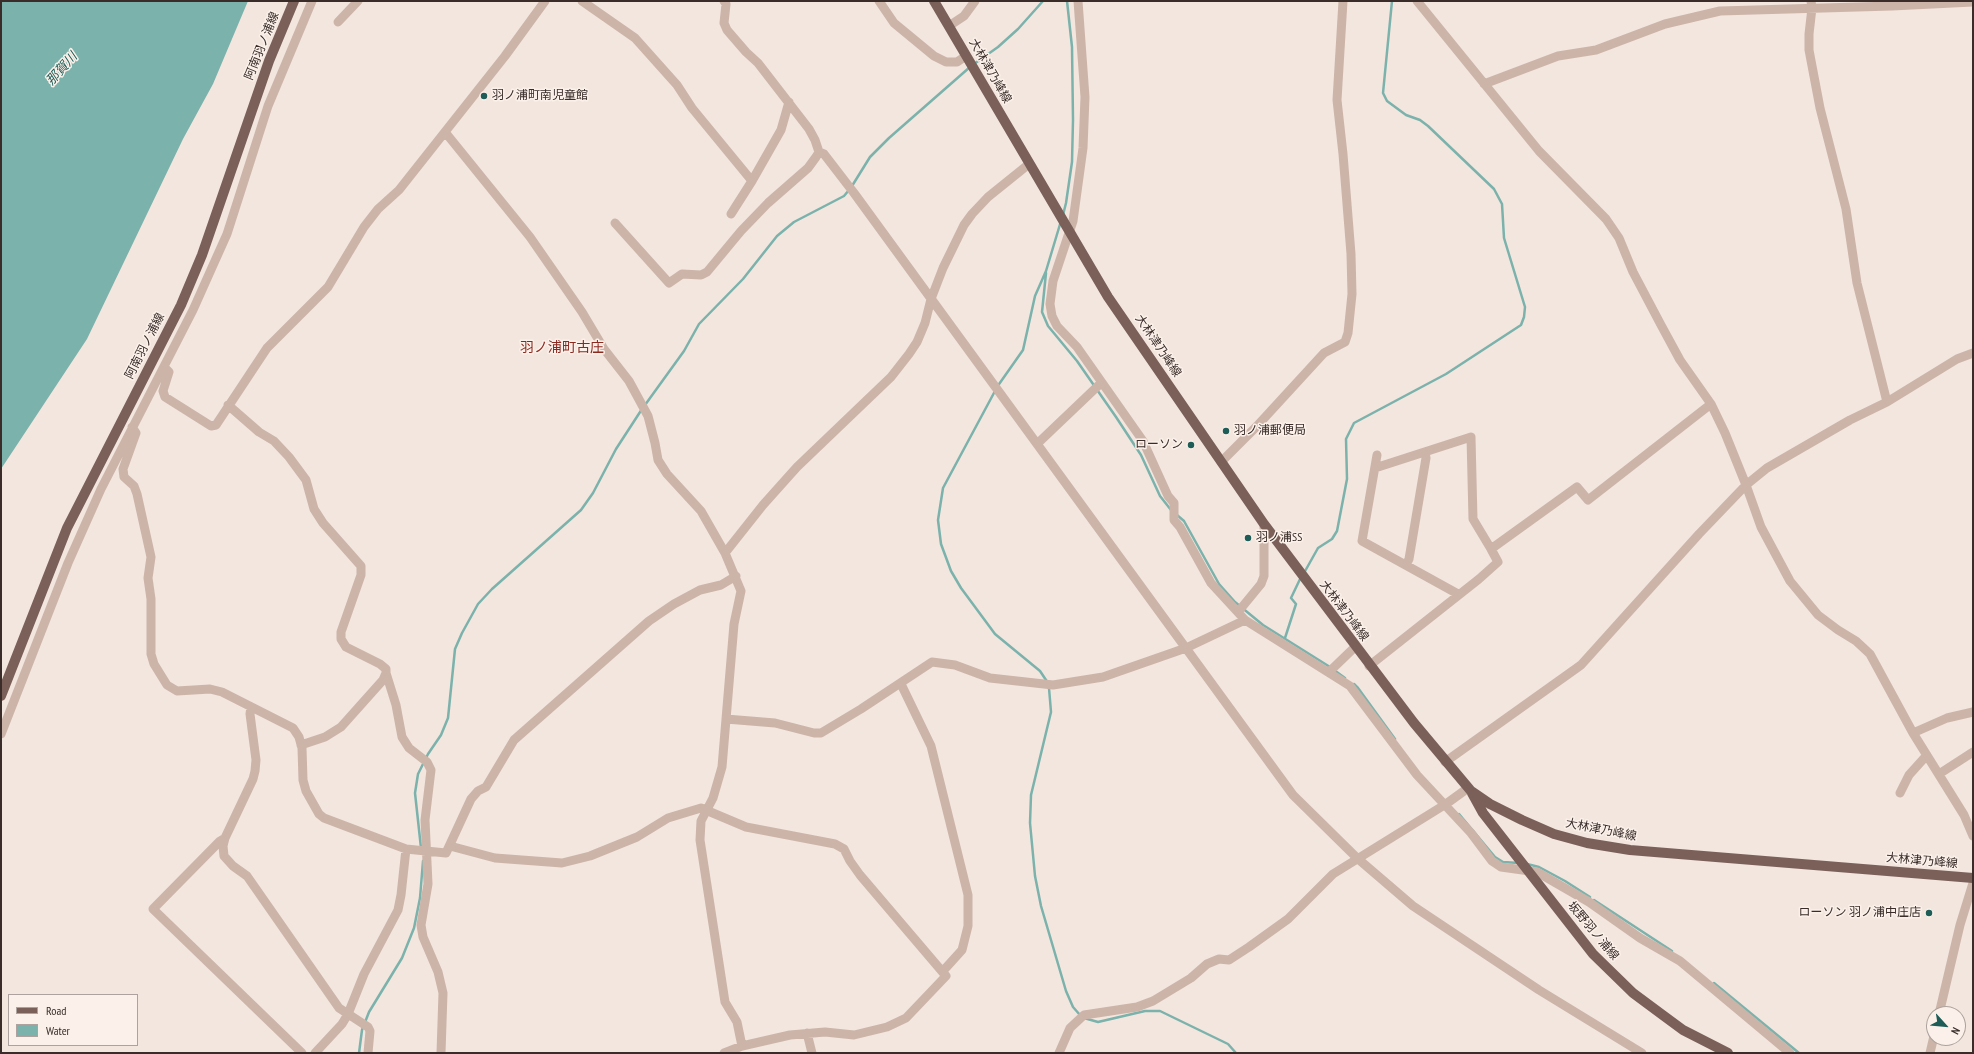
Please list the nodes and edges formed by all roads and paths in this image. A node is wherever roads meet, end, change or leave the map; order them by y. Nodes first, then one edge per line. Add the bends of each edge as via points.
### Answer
1 (294, 1) edge
2 (312, 1) edge
3 (358, 1) edge
4 (545, 1) edge
5 (582, 1) edge
6 (724, 1) edge
7 (879, 1) edge
8 (934, 1) edge
9 (975, 1) edge
10 (1078, 1) edge
11 (1343, 1) edge
12 (1417, 1) edge
13 (1973, 2) edge
14 (1811, 5) edge
15 (338, 22) dead end
16 (949, 26) junction
17 (970, 62) junction
18 (1484, 84) junction
19 (789, 102) junction
20 (445, 132) junction
21 (818, 152) junction
22 (1029, 164) junction
23 (752, 181) junction
24 (731, 214) dead end
25 (615, 223) dead end
26 (1067, 227) junction
27 (931, 299) junction
28 (1973, 353) edge
29 (164, 367) junction
30 (1098, 386) junction
31 (1887, 402) junction
32 (1711, 404) junction
33 (228, 405) junction
34 (132, 427) junction
35 (1037, 444) junction
36 (1425, 452) junction
37 (1377, 455) dead end
38 (1221, 462) junction
39 (1375, 468) junction
40 (1746, 485) junction
41 (1264, 524) junction
42 (1491, 549) junction
43 (725, 553) junction
44 (1406, 564) junction
45 (736, 576) junction
46 (1458, 594) junction
47 (1238, 612) junction
48 (1246, 620) junction
49 (1356, 647) junction
50 (1186, 648) junction
51 (1369, 666) junction
52 (1329, 672) junction
53 (386, 674) junction
54 (901, 684) junction
55 (1, 696) edge
56 (251, 707) junction
57 (1973, 712) edge
58 (726, 719) junction
59 (1913, 733) junction
60 (1, 734) edge
61 (301, 745) junction
62 (1973, 752) edge
63 (1927, 755) junction
64 (1445, 762) junction
65 (1939, 774) junction
66 (1470, 789) junction
67 (1900, 792) dead end
68 (1447, 803) junction
69 (707, 810) junction
70 (1973, 811) edge
71 (1964, 815) junction
72 (1973, 836) edge
73 (225, 838) junction
74 (450, 846) junction
75 (406, 848) junction
76 (428, 851) junction
77 (1357, 858) junction
78 (1527, 869) junction
79 (1973, 878) edge
80 (1973, 883) edge
81 (943, 971) junction
82 (1941, 1006) edge
83 (348, 1014) junction
84 (807, 1033) junction
85 (742, 1046) junction
86 (302, 1053) edge
87 (315, 1053) edge
88 (368, 1053) edge
89 (441, 1053) edge
90 (724, 1053) edge
91 (812, 1053) edge
92 (1059, 1053) edge
93 (1642, 1053) edge
94 (1728, 1053) edge
95 (1790, 1053) edge

1 - 55 main road, 阿南羽ノ浦線 via 269,61 202,255 181,305 67,528
2 - 29 street via 268,106 227,234
3 - 15 street
4 - 20 street
5 - 23 street via 634,38 677,85 692,108
6 - 19 street via 724,23 727,30
7 - 17 street via 894,23 934,56 946,62
8 - 16 main road, 大林津乃峰線
9 - 16 street via 964,16
10 - 26 street via 1085,97 1084,141 1073,221
11 - 38 street via 1337,100 1344,154 1351,262 1352,294 1348,333 1344,342 1324,353
12 - 18 street
13 - 14 street
14 - 18 street via 1720,11 1665,24 1596,50 1558,56
14 - 31 street via 1809,50 1818,101 1846,208 1857,283
16 - 17 main road, 大林津乃峰線
17 - 22 main road, 大林津乃峰線
18 - 32 street via 1539,151 1606,219 1619,238 1680,360
19 - 21 street via 809,129
19 - 23 street via 780,130
20 - 33 street via 399,190 378,209 364,227 328,287 268,348
20 - 43 street via 530,237 582,312 604,349 629,381 645,411 658,460 667,474 701,511
21 - 25 street via 808,168 740,231 707,272 701,275 682,274 669,283
21 - 27 street via 824,154 848,184
22 - 26 main road, 大林津乃峰線
22 - 27 street via 988,197 972,214 958,236
23 - 24 street
26 - 30 street via 1053,281 1050,304 1052,316 1057,326 1076,347
26 - 38 main road, 大林津乃峰線 via 1108,297
27 - 35 street
27 - 43 street via 925,323 909,354 891,377 797,467
28 - 31 street via 1957,359
29 - 33 street via 169,372 163,391 165,396 211,426 216,425
29 - 34 street
30 - 35 street
30 - 47 street via 1143,441 1168,496 1174,503 1174,520 1212,583
31 - 40 street via 1850,420 1767,468
32 - 40 street
32 - 42 street via 1588,500 1577,487
33 - 53 street via 274,441 288,457 306,480 314,509 323,523 362,566 341,632 342,639 346,647 380,664 386,669
34 - 56 street via 136,433 123,469 124,477 134,486 137,494 151,557 148,578 151,599 151,654 154,664 167,685 177,691 210,689 222,692
34 - 60 street via 68,563
35 - 50 street
36 - 39 street
36 - 42 street via 1471,437 1473,519
36 - 44 street via 1409,559
37 - 39 street
38 - 41 main road, 大林津乃峰線
39 - 44 street via 1362,541
40 - 59 street via 1760,528 1790,581 1818,615 1870,654
40 - 64 street via 1581,665
41 - 47 street via 1264,576 1261,584
41 - 49 main road, 大林津乃峰線
42 - 46 street via 1498,562
43 - 45 street
44 - 46 street
45 - 58 street via 741,591 734,624
45 - 74 street via 721,585 700,590 649,621 514,740 486,787 471,799
46 - 51 street
47 - 48 street
48 - 50 street
48 - 52 street
49 - 51 main road, 大林津乃峰線
49 - 52 street
50 - 54 street via 1103,677 1053,685 990,678 955,665 932,662
50 - 77 street via 1293,795
51 - 64 main road, 大林津乃峰線
52 - 68 street via 1350,686 1417,775
53 - 61 street via 341,727 325,737
53 - 76 street via 402,736 409,748 424,760 431,770 425,820
54 - 58 street via 820,733 775,723
54 - 81 street via 931,746 968,895 968,926 962,950
56 - 61 street via 292,728
56 - 73 street via 255,771
57 - 59 street via 1947,718
58 - 69 street via 722,767
59 - 63 street
61 - 75 street via 303,780 319,814
62 - 65 street
63 - 65 street
63 - 67 street via 1909,775
64 - 66 main road, 大林津乃峰線
65 - 71 street
66 - 68 street
66 - 78 main road, 坂野羽ノ浦線 via 1483,812
66 - 79 main road, 大林津乃峰線 via 1490,804 1522,820 1554,834 1586,843 1630,850
68 - 77 street
68 - 78 street via 1492,861 1506,868 1521,871
69 - 74 street via 701,808 668,818 637,837 590,856 562,863 495,858
69 - 81 street via 746,827 835,844 844,849 860,875
69 - 85 street via 701,821 700,840 725,1002 737,1022
70 - 71 street
71 - 72 street
73 - 83 street via 224,856 247,876 339,1008
73 - 86 street via 153,909
74 - 76 street via 446,853
75 - 76 street
75 - 83 street via 402,895 398,910 364,974
76 - 89 street via 428,884 421,925 443,993
77 - 92 street via 1333,874 1288,919 1229,960 1219,959 1208,964 1191,978 1153,1001 1137,1007 1081,1018 1070,1028
77 - 93 street via 1424,914 1539,990
78 - 94 main road, 坂野羽ノ浦線 via 1593,954 1633,993 1683,1030
78 - 95 street via 1537,872 1589,902 1640,938 1680,961
80 - 82 street
81 - 84 street via 946,976 906,1018 887,1027 854,1035
83 - 87 street
83 - 88 street via 368,1027
84 - 85 street
84 - 91 street
85 - 90 street

